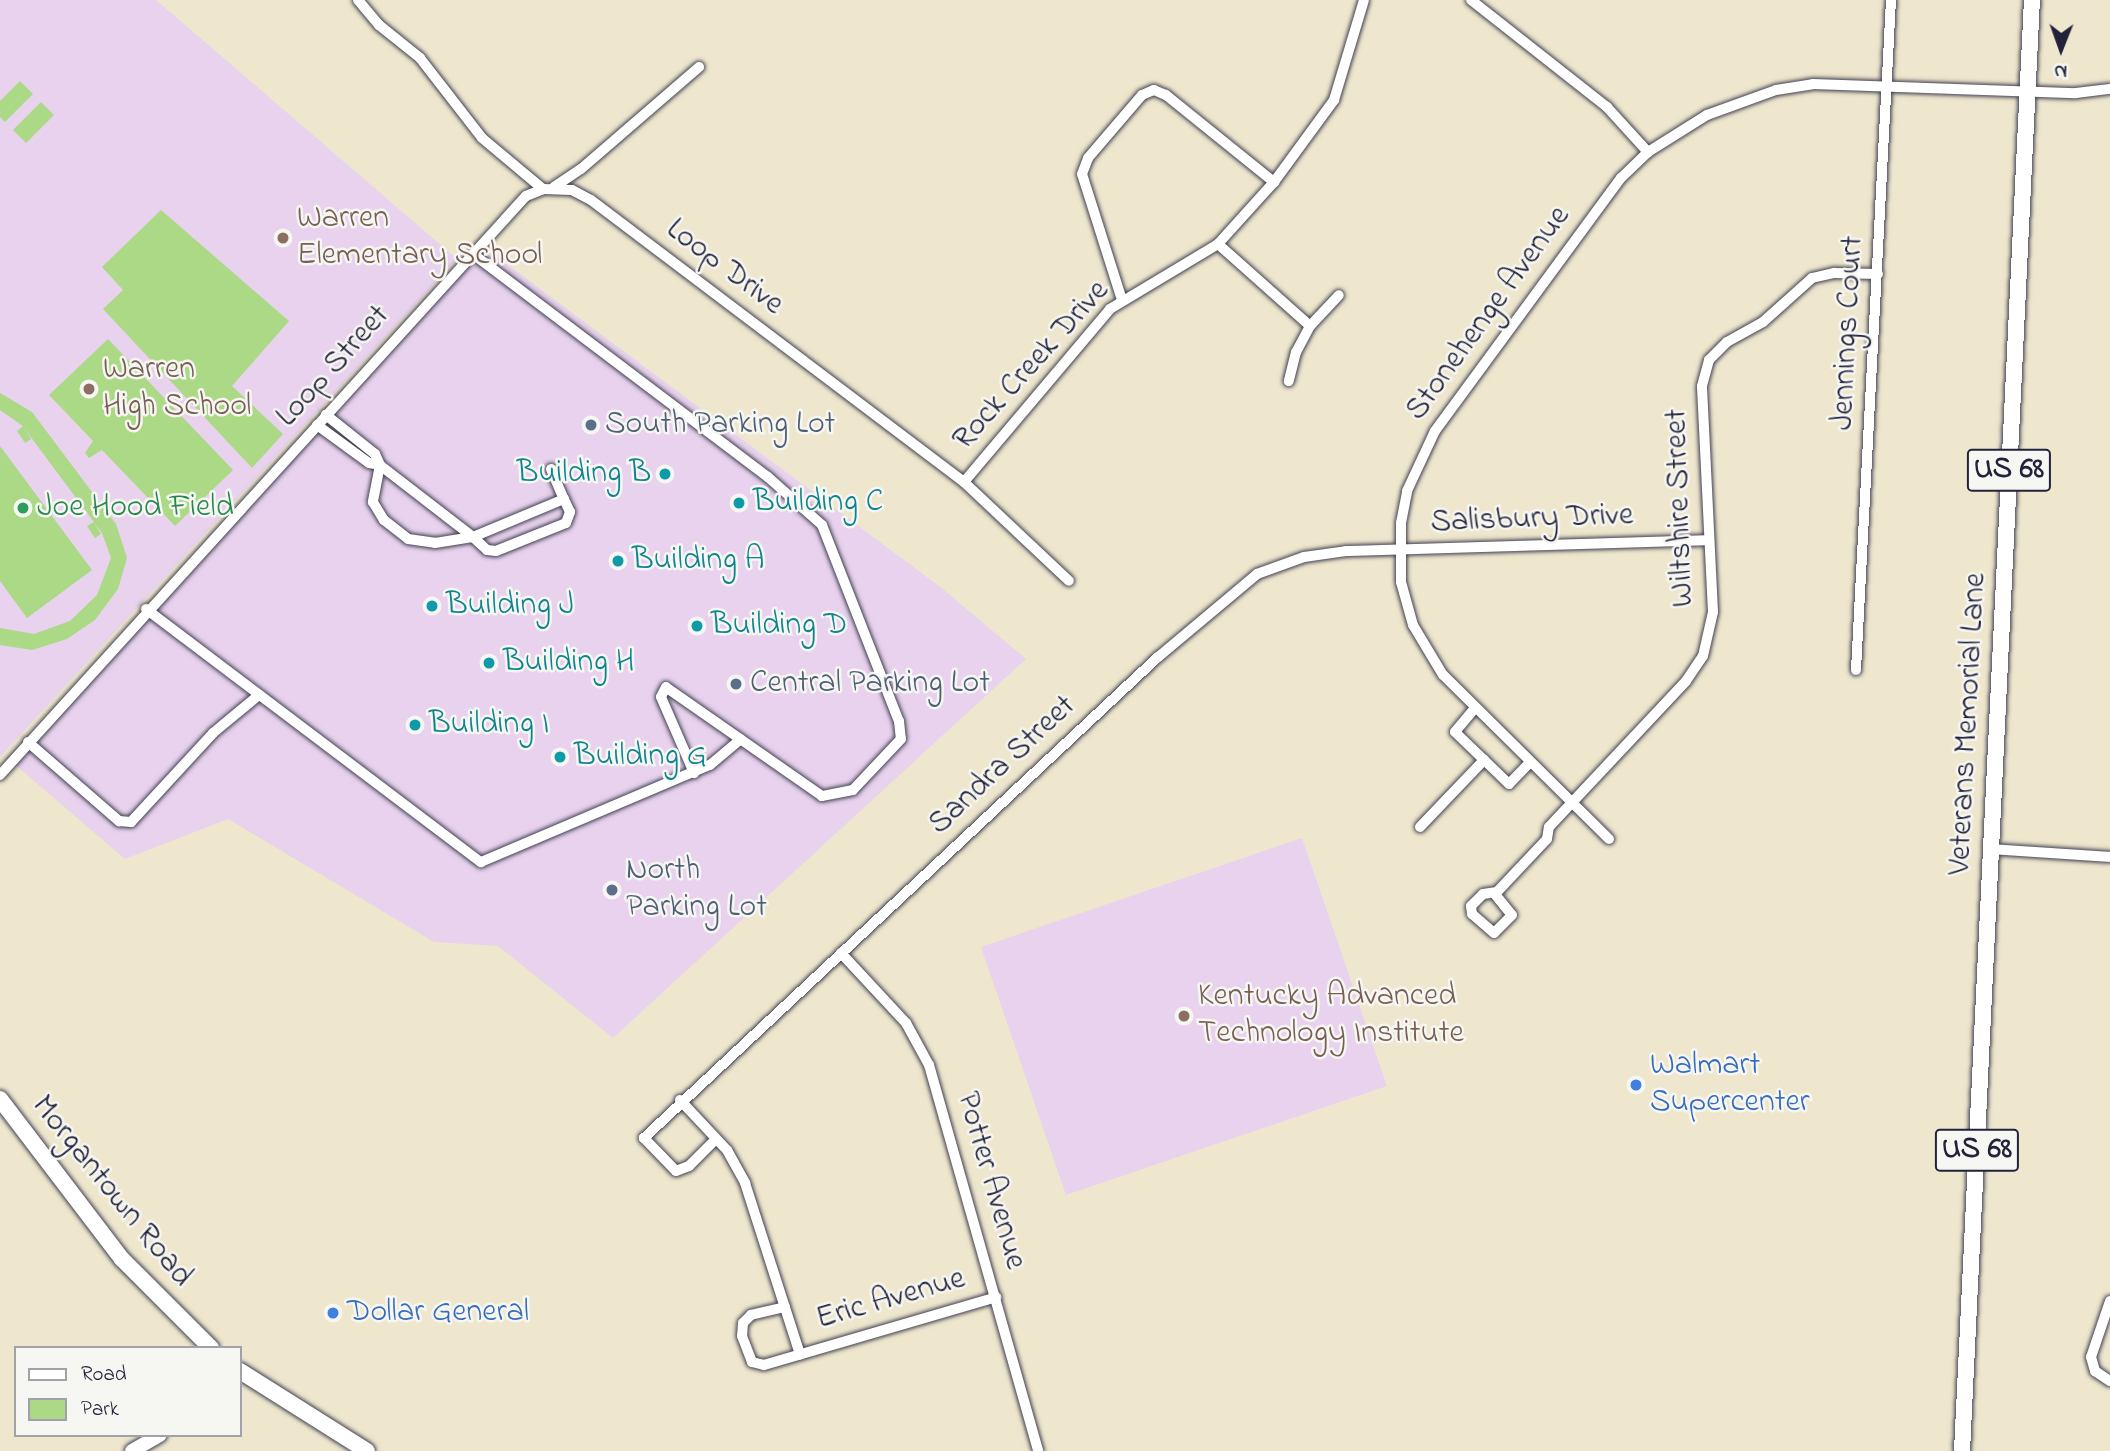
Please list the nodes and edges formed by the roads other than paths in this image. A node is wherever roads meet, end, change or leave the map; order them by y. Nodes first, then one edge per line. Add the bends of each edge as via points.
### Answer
1 (358, 0) edge
2 (1364, 0) edge
3 (1472, 0) edge
4 (1891, 0) edge
5 (2032, 0) edge
6 (699, 67) dead end
7 (1889, 85) junction
8 (2110, 89) edge
9 (2028, 91) junction
10 (2076, 93) junction
11 (2110, 96) edge
12 (1648, 152) junction
13 (1274, 182) junction
14 (548, 188) junction
15 (1218, 244) junction
16 (473, 254) junction
17 (1878, 274) junction
18 (1339, 295) dead end
19 (1122, 300) junction
20 (1310, 326) junction
21 (1289, 381) dead end
22 (326, 415) junction
23 (317, 425) junction
24 (380, 465) junction
25 (551, 469) dead end
26 (964, 482) junction
27 (564, 499) junction
28 (453, 521) junction
29 (473, 537) junction
30 (449, 539) junction
31 (1709, 540) junction
32 (1399, 551) junction
33 (1069, 581) dead end
34 (146, 610) junction
35 (1856, 670) dead end
36 (258, 695) junction
37 (1475, 708) junction
38 (740, 739) junction
39 (28, 742) junction
40 (1484, 760) junction
41 (1530, 762) junction
42 (694, 773) junction
43 (0, 775) edge
44 (1571, 803) junction
45 (1420, 827) dead end
46 (1609, 839) dead end
47 (1991, 849) junction
48 (2110, 857) edge
49 (1494, 893) junction
50 (841, 953) junction
51 (0, 1099) edge
52 (680, 1100) junction
53 (716, 1139) junction
54 (996, 1297) junction
55 (2110, 1301) edge
56 (785, 1307) junction
57 (209, 1346) edge
58 (800, 1354) junction
59 (242, 1372) edge
60 (2110, 1381) edge
61 (156, 1437) edge
62 (132, 1451) edge
63 (368, 1451) edge
64 (1038, 1451) edge
65 (1962, 1451) edge

1 - 14 street, Loop Drive via 379,25 420,58 482,138
2 - 13 street, Rock Creek Drive via 1334,100
3 - 12 street via 1607,107
4 - 7 street, Jennings Court
5 - 9 main road, Veterans Memorial Lane / US 68
6 - 14 street, Loop Street via 582,169
7 - 9 street, Stonehenge Avenue
7 - 12 street, Stonehenge Avenue via 1813,84 1776,90 1707,115
7 - 17 street, Jennings Court
8 - 10 street
9 - 10 street, Stonehenge Avenue
9 - 47 main road, Veterans Memorial Lane / US 68
10 - 11 street
12 - 32 street, Stonehenge Avenue via 1599,206 1435,431 1406,491
13 - 15 street, Rock Creek Drive
13 - 19 street via 1166,95 1154,90 1142,95 1088,158 1082,174
14 - 16 street, Loop Street via 526,197
14 - 26 street, Loop Drive via 591,200
15 - 19 street, Rock Creek Drive
15 - 20 street
16 - 22 street, Loop Street
16 - 38 street via 768,477 822,525 899,721 901,739 853,790 830,797 812,792
17 - 31 street, Wiltshire Street via 1834,273 1812,278 1763,322 1727,342 1709,360 1702,386
17 - 35 street, Jennings Court
18 - 20 street
19 - 26 street, Rock Creek Drive via 1031,398
20 - 21 street via 1296,352
22 - 23 street, Loop Street
22 - 24 street via 376,454
23 - 24 street via 369,463
23 - 34 street, Loop Street
24 - 28 street
24 - 30 street via 373,502 384,520 408,539 435,543
25 - 27 street
26 - 33 street, Loop Drive
27 - 29 street
27 - 29 street via 569,519 559,528 496,551 487,550
28 - 29 street
28 - 30 street
29 - 30 street
31 - 32 street, Salisbury Drive
31 - 44 street, Wiltshire Street via 1713,612 1703,656 1686,681
32 - 37 street, Stonehenge Avenue via 1404,597 1419,638 1434,665
32 - 50 street, Sandra Street via 1304,557 1242,584
34 - 36 street
34 - 39 street, Loop Street
36 - 39 street via 213,733 131,822 119,821
36 - 42 street via 481,862
37 - 40 street via 1455,732
37 - 41 street, Stonehenge Avenue
38 - 42 street via 722,759
38 - 42 street via 666,687 661,697
39 - 43 street, Loop Street
40 - 41 street via 1509,784
40 - 45 street
41 - 44 street, Stonehenge Avenue
44 - 46 street, Stonehenge Avenue
44 - 49 street, Wiltshire Street via 1549,827 1547,839
47 - 48 street
47 - 65 main road, Veterans Memorial Lane / US 68
49 - 49 street, Wiltshire Street via 1483,894 1470,909 1492,933 1512,915
50 - 52 street, Sandra Street
50 - 54 street, Potter Avenue via 906,1023 922,1050
51 - 57 main road, Morgantown Road via 110,1244
52 - 53 street
52 - 53 street, Sandra Street via 645,1132 645,1144 676,1171 689,1166
53 - 56 street via 745,1183
54 - 58 street, Eric Avenue
54 - 64 street, Potter Avenue
55 - 60 street via 2091,1357 2095,1371
56 - 58 street
56 - 58 street, Eric Avenue via 747,1318 741,1329 748,1356 764,1365
59 - 63 main road
61 - 62 street

